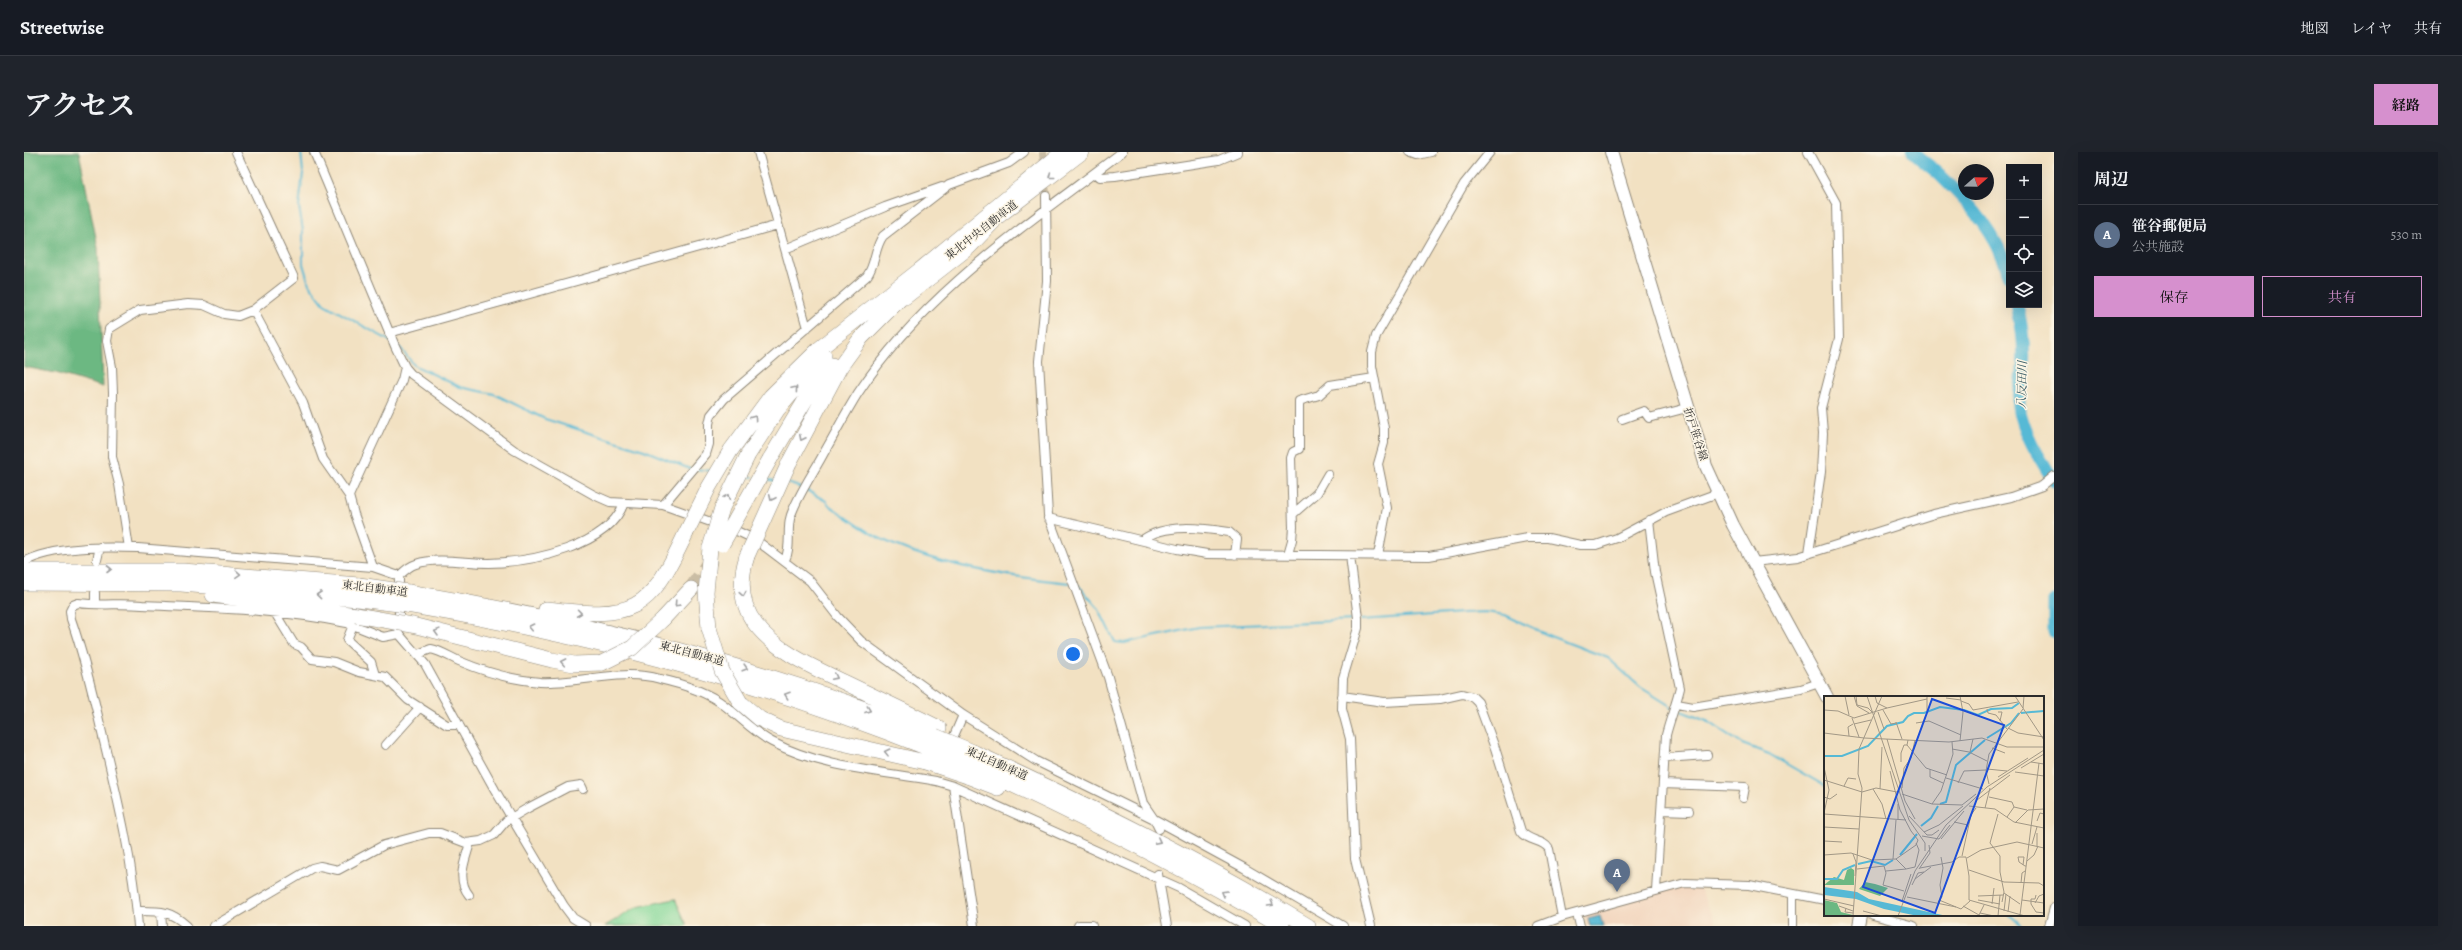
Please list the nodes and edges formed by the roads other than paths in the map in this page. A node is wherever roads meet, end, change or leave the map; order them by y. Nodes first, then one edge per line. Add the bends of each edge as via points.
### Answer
1 (236, 152) edge
2 (314, 152) edge
3 (758, 152) edge
4 (1024, 152) edge
5 (1063, 152) edge
6 (1082, 152) edge
7 (1122, 152) edge
8 (1238, 152) edge
9 (1410, 152) edge
10 (1431, 152) edge
11 (1490, 152) edge
12 (1611, 152) edge
13 (1808, 152) edge
14 (1095, 173) junction
15 (948, 185) junction
16 (1046, 196) tunnel mouth
17 (1046, 209) junction
18 (997, 211) junction
19 (778, 225) junction
20 (785, 249) junction
21 (880, 308) junction
22 (253, 310) junction
23 (807, 328) junction
24 (390, 335) junction
25 (405, 368) junction
26 (1374, 378) junction
27 (1687, 408) junction
28 (1622, 419) dead end
29 (1328, 474) dead end
30 (2054, 476) edge
31 (1718, 493) junction
32 (350, 496) junction
33 (624, 503) junction
34 (663, 505) junction
35 (1293, 514) junction
36 (1048, 518) junction
37 (1649, 520) junction
38 (1142, 540) junction
39 (100, 547) junction
40 (129, 548) junction
41 (716, 548) junction
42 (1810, 553) junction
43 (1288, 554) junction
44 (1235, 555) junction
45 (1378, 555) junction
46 (1350, 556) junction
47 (97, 560) dead end
48 (785, 560) junction
49 (24, 562) edge
50 (1753, 562) junction
51 (373, 567) junction
52 (24, 571) edge
53 (56, 576) junction
54 (399, 576) junction
55 (114, 582) junction
56 (24, 583) edge
57 (691, 589) tunnel mouth
58 (359, 592) junction
59 (95, 593) dead end
60 (410, 597) junction
61 (95, 603) junction
62 (275, 613) junction
63 (354, 620) junction
64 (399, 634) junction
65 (418, 654) junction
66 (375, 675) junction
67 (1819, 683) junction
68 (1342, 696) junction
69 (1826, 696) edge
70 (1677, 704) junction
71 (420, 707) junction
72 (963, 715) junction
73 (459, 725) junction
74 (932, 744) junction
75 (386, 745) dead end
76 (1707, 755) dead end
77 (1665, 758) junction
78 (971, 760) junction
79 (936, 780) junction
80 (1663, 784) junction
81 (953, 786) junction
82 (583, 788) dead end
83 (1743, 798) dead end
84 (1662, 810) junction
85 (1689, 811) dead end
86 (512, 818) junction
87 (1154, 819) junction
88 (1159, 829) dead end
89 (470, 843) junction
90 (1158, 875) junction
91 (1656, 890) junction
92 (469, 894) dead end
93 (1793, 894) junction
94 (1824, 900) edge
95 (2054, 908) edge
96 (137, 911) junction
97 (162, 912) junction
98 (1577, 913) junction
99 (1861, 916) edge
100 (1877, 916) edge
101 (1562, 917) junction
102 (138, 926) edge
103 (162, 926) edge
104 (187, 926) edge
105 (214, 926) edge
106 (586, 926) edge
107 (974, 926) edge
108 (1079, 926) edge
109 (1091, 926) edge
110 (1167, 926) edge
111 (1245, 926) edge
112 (1282, 926) edge
113 (1308, 926) edge
114 (1343, 926) edge
115 (1371, 926) edge
116 (1538, 926) edge
117 (1580, 926) edge
118 (1793, 926) edge
119 (1859, 926) edge
120 (1914, 926) edge
121 (2049, 926) edge

1 - 22 street via 294,278
2 - 24 street
3 - 19 street
4 - 15 street via 1009,163
5 - 18 highway, 東北中央自動車道
6 -> 18 highway, 東北中央自動車道
7 - 14 street
8 - 14 street via 1219,160 1115,176 1100,177
9 - 10 street via 1418,155
11 - 26 street via 1464,184 1376,336 1372,352
12 - 27 main road, 折戸笹谷線
13 - 42 street via 1836,203 1839,339 1821,408 1821,472
14 - 17 street
15 - 20 street via 885,207
15 - 23 street via 883,236 878,242 867,276
16 - 17 street
17 - 36 street via 1047,281 1039,361
17 - 48 street via 976,264 909,328 858,393 791,516 789,550
18 - 21 highway, 東北中央自動車道
19 - 20 street
19 - 24 street
20 - 23 street
21 - 41 highway, bridge via 818,383
41 -> 21 highway, bridge via 722,508 748,455 793,390
60 -> 21 highway, bridge via 586,614 613,613 632,607 655,590 666,575 709,487 756,414 819,349
21 -> 74 highway, bridge via 840,367 789,463 747,556 742,576 742,594 752,618 767,637
22 - 32 street via 303,403 323,459
22 - 40 street via 231,317 196,304 140,310 109,329 107,341 113,393 112,457 124,509
23 - 34 street via 716,407 709,424 706,454
24 - 25 street
25 - 32 street
25 - 33 street via 514,450 594,495 610,502
26 - 35 street via 1330,385 1319,395 1299,401 1300,446 1291,458
26 - 45 street via 1384,428 1384,443 1378,464 1387,508
27 - 28 street via 1649,418 1644,411
27 - 31 main road, 折戸笹谷線 via 1706,466
29 - 35 street via 1317,493
30 - 42 street via 2042,486 2000,500 1934,514
31 - 37 street
31 - 50 main road, 折戸笹谷線
32 - 51 street
33 - 34 street
33 - 54 street via 616,519 604,530 570,548 509,562 414,564
34 - 48 street via 739,532
35 - 43 street via 1292,540
36 - 38 street
36 - 87 street via 1108,677 1143,803
37 - 45 street via 1617,538 1596,544 1580,545 1548,538 1527,538 1429,556
37 - 70 street via 1655,572 1680,688
38 - 44 street via 1207,554
38 - 44 street via 1162,530 1229,532 1237,539
39 - 40 street
39 - 47 street
39 - 49 street via 47,554
40 - 51 street
74 -> 41 highway, bridge via 781,729 760,719 740,702 722,671 709,628 706,592
42 - 50 street via 1798,557
43 - 44 street
43 - 46 street
45 - 46 street
46 - 68 street via 1358,628 1343,678
48 - 72 street via 810,581 861,641
50 - 67 main road, 折戸笹谷線
51 - 54 street
52 - 53 highway, 東北自動車道
53 - 55 highway, 東北自動車道
53 - 56 highway, 東北自動車道
53 -> 58 highway, 東北自動車道 via 184,571
54 - 64 street
58 -> 55 highway, 東北自動車道
55 - 63 highway
57 -> 63 highway, bridge via 664,619 632,648 602,663 574,664 412,625
58 - 60 highway, 東北自動車道, bridge
59 - 61 street
60 - 74 highway, 東北自動車道 via 690,665
61 - 62 street
61 - 96 street via 76,603 70,615 95,698 106,746
62 - 63 street
62 - 66 street via 294,644 301,647 312,660 334,662
63 - 64 street via 383,637
63 - 66 street via 347,640 371,662
64 - 65 street
65 - 73 street
65 - 79 street via 431,649 472,666 525,680 557,682 626,673 661,679 712,697 771,742 800,754 845,766
66 - 71 street via 385,677 401,695
67 - 69 main road, 折戸笹谷線
67 - 70 street via 1801,689 1693,707
68 - 101 street via 1384,702 1440,700 1462,694 1473,697 1478,702 1521,831 1525,837 1544,844 1549,849
68 - 115 street via 1343,718 1350,739 1355,859
70 - 77 street via 1671,714
71 - 73 street via 447,725
71 - 75 street
72 - 79 street
72 - 87 street via 1036,761
73 - 86 street
74 - 78 highway
74 - 78 highway, 東北自動車道, bridge
76 - 77 street
77 - 80 street
112 -> 78 highway, 東北自動車道 via 1170,863
78 -> 113 highway via 1102,810
79 - 81 street
80 - 83 street via 1745,788
80 - 84 street
81 - 90 street
81 - 107 street
82 - 86 street via 581,785 568,787
84 - 85 street
84 - 91 street
86 - 89 street via 488,838
86 - 106 street via 564,906 573,918
87 - 88 street
87 - 114 street via 1206,846
89 - 92 street via 461,878 464,889
89 - 105 street via 440,833 428,833 384,845 338,870 316,866
90 - 110 street
90 - 111 street
91 - 93 street via 1685,883 1729,883
91 - 98 street
93 - 94 street
93 - 118 street
95 - 121 street
96 - 97 street
96 - 102 street
97 - 103 street
97 - 104 street via 174,915
98 - 101 street
98 - 117 street
99 - 119 main road
100 - 120 street
101 - 116 street
108 - 109 street

